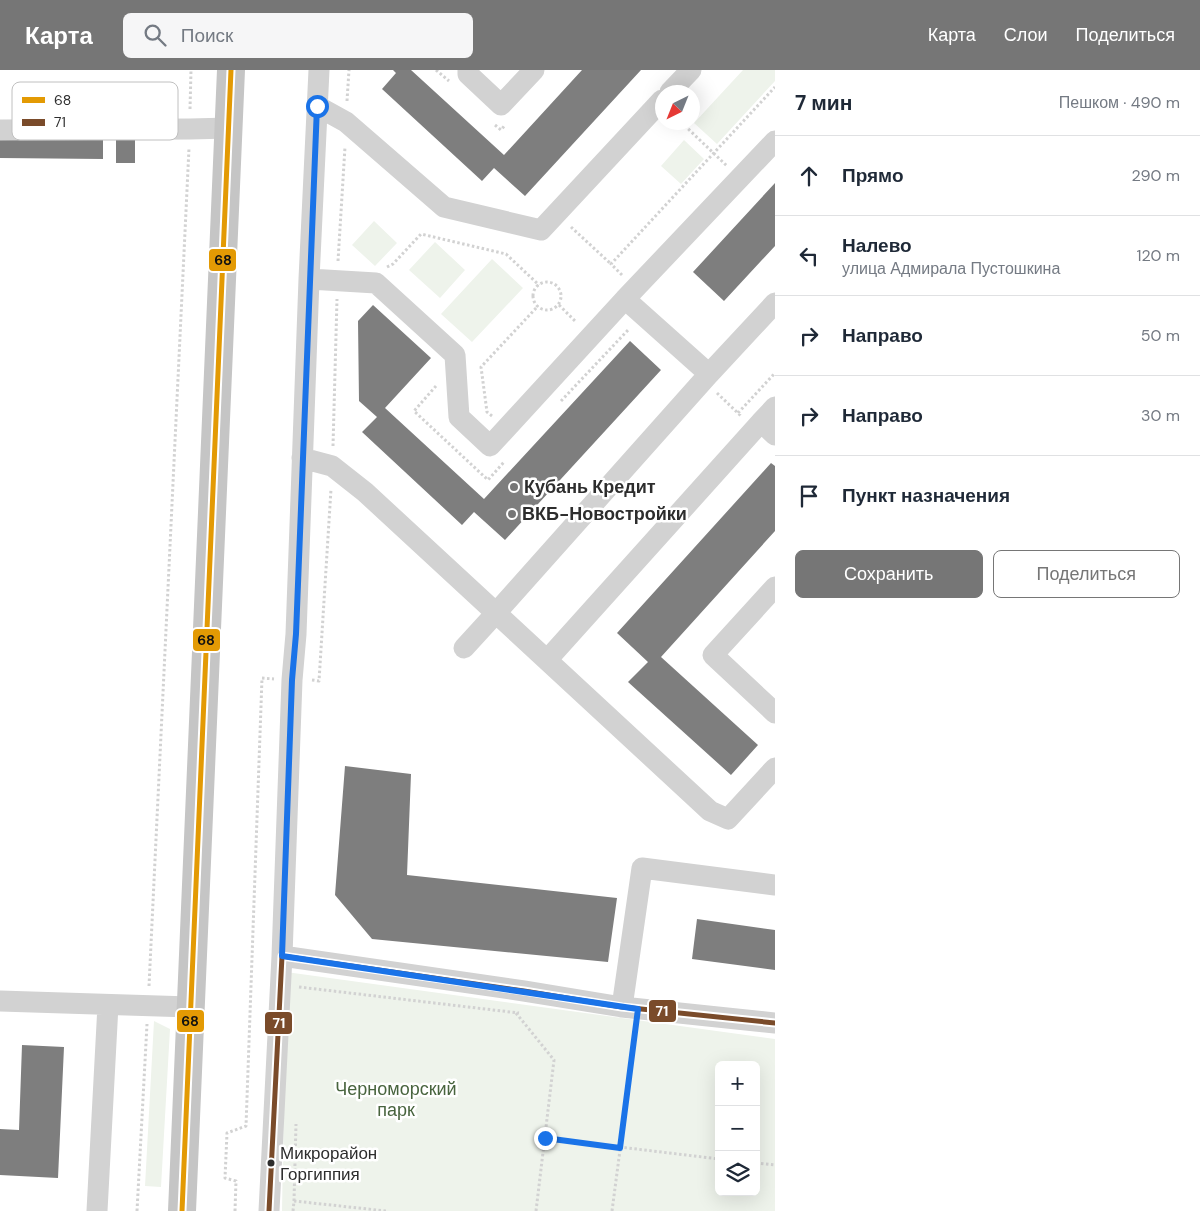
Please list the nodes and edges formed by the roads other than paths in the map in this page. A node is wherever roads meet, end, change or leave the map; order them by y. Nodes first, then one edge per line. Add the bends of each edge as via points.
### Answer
1 (231, 70) edge
2 (319, 70) edge
3 (468, 70) edge
4 (534, 70) edge
5 (691, 70) edge
6 (677, 85) edge
7 (317, 106) junction
8 (655, 108) edge
9 (229, 128) junction
10 (178, 129) edge
11 (775, 141) edge
12 (309, 279) junction
13 (631, 293) junction
14 (775, 303) edge
15 (709, 374) junction
16 (770, 421) edge
17 (302, 458) junction
18 (775, 587) edge
19 (496, 613) junction
20 (464, 648) dead end
21 (547, 660) junction
22 (775, 713) edge
23 (775, 768) edge
24 (775, 884) edge
25 (282, 956) junction
26 (0, 1000) edge
27 (108, 1005) junction
28 (190, 1006) junction
29 (622, 1007) junction
30 (775, 1023) edge
31 (97, 1211) edge
32 (182, 1211) edge
33 (269, 1211) edge

1 - 9 main road
2 - 7 street
3 - 4 street via 468,74 501,105
5 - 6 street
7 - 8 street via 346,122 444,207 541,230
7 - 12 street
9 - 10 street
9 - 28 main road
11 - 13 street
12 - 13 street via 376,283 455,355 459,417 490,446
12 - 17 street
13 - 15 street
14 - 15 street
15 - 19 street
16 - 21 street
17 - 19 street via 332,466
17 - 25 street
18 - 22 street via 713,655
19 - 20 street
19 - 21 street
21 - 23 street via 710,811 728,819
24 - 29 street via 642,868
25 - 29 street
25 - 33 street
26 - 27 street
27 - 28 street
27 - 31 street
28 - 32 main road
29 - 30 street

